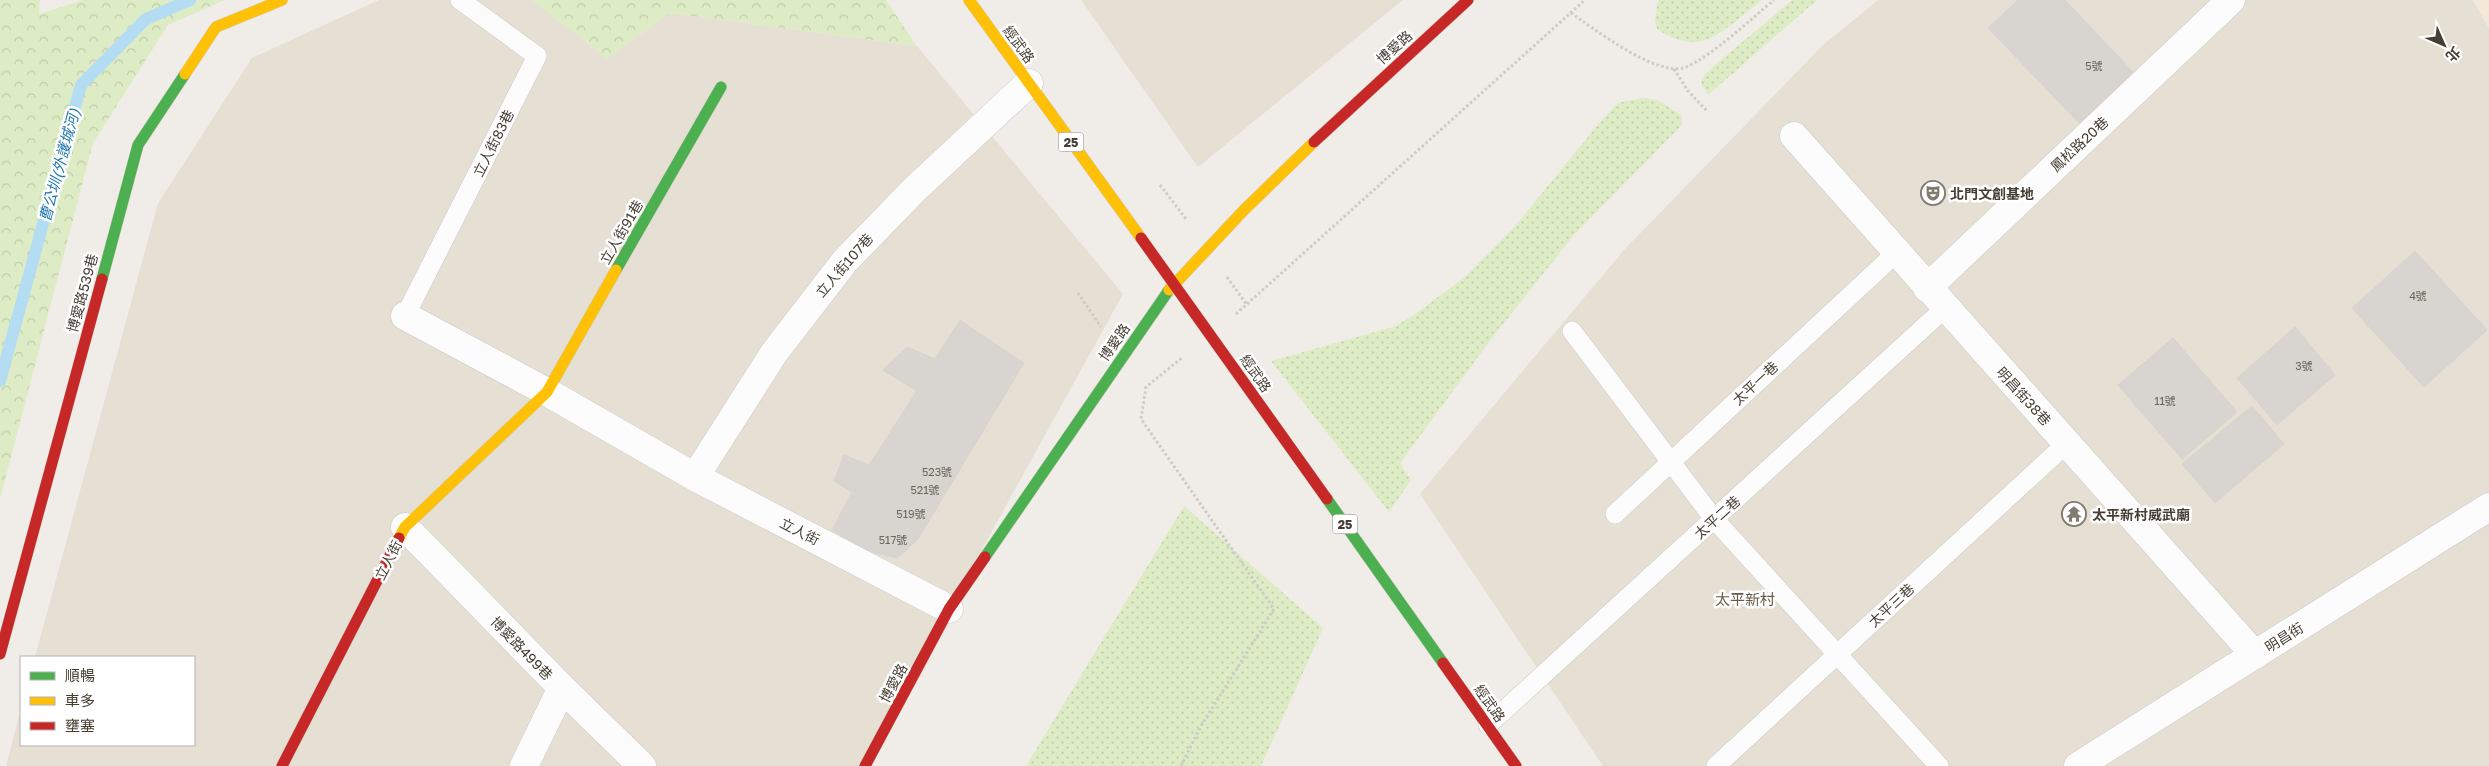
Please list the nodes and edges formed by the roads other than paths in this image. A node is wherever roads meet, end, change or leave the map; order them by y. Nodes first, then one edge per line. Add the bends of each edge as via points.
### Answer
1 (282, 0) edge
2 (460, 0) edge
3 (969, 0) edge
4 (1468, 0) edge
5 (2231, 0) edge
6 (1029, 83) junction
7 (721, 88) dead end
8 (1794, 136) dead end
9 (1896, 253) junction
10 (1173, 284) junction
11 (1927, 288) junction
12 (1945, 308) junction
13 (405, 316) joint
14 (1572, 331) dead end
15 (547, 392) junction
16 (2066, 444) junction
17 (1671, 462) junction
18 (695, 477) junction
19 (2489, 507) edge
20 (1615, 514) dead end
21 (1714, 519) junction
22 (405, 528) junction
23 (949, 609) junction
24 (0, 654) edge
25 (1838, 654) junction
26 (2255, 654) junction
27 (562, 688) junction
28 (1488, 725) junction
29 (282, 766) edge
30 (524, 766) edge
31 (642, 766) edge
32 (865, 766) edge
33 (1516, 766) edge
34 (1716, 766) edge
35 (1939, 766) edge
36 (2078, 766) edge

1 - 24 street, 博愛路539巷 via 216,28 138,145
2 - 13 lane, 立人街83巷 via 537,56
3 - 6 street, 經武路 / 25
4 - 10 street, 博愛路 via 1361,98
5 - 11 street, 鳳松路20巷
6 - 10 street, 經武路 / 25
6 - 18 street, 立人街107巷 via 914,189 845,261 774,353
7 - 15 street, 立人街91巷
8 - 9 street, 明昌街38巷
9 - 11 street, 明昌街38巷
9 - 17 lane, 太平一巷
10 - 23 street, 博愛路
10 - 28 street, 經武路 / 25
11 - 12 street, 明昌街38巷
12 - 16 street, 明昌街38巷
12 - 21 lane, 太平二巷
13 - 15 street, 立人街
14 - 17 lane
15 - 18 street, 立人街
15 - 22 street, 立人街
16 - 25 lane, 太平三巷
16 - 26 street, 明昌街38巷
17 - 20 lane, 太平一巷
17 - 21 lane
18 - 23 street, 立人街
19 - 26 street, 明昌街
21 - 25 lane
21 - 28 lane, 太平二巷
22 - 27 street, 博愛路499巷
22 - 29 street, 立人街
23 - 32 street, 博愛路
25 - 34 lane, 太平三巷
25 - 35 lane
26 - 36 street, 明昌街
27 - 30 street
27 - 31 street, 博愛路499巷
28 - 33 street, 經武路 / 25

